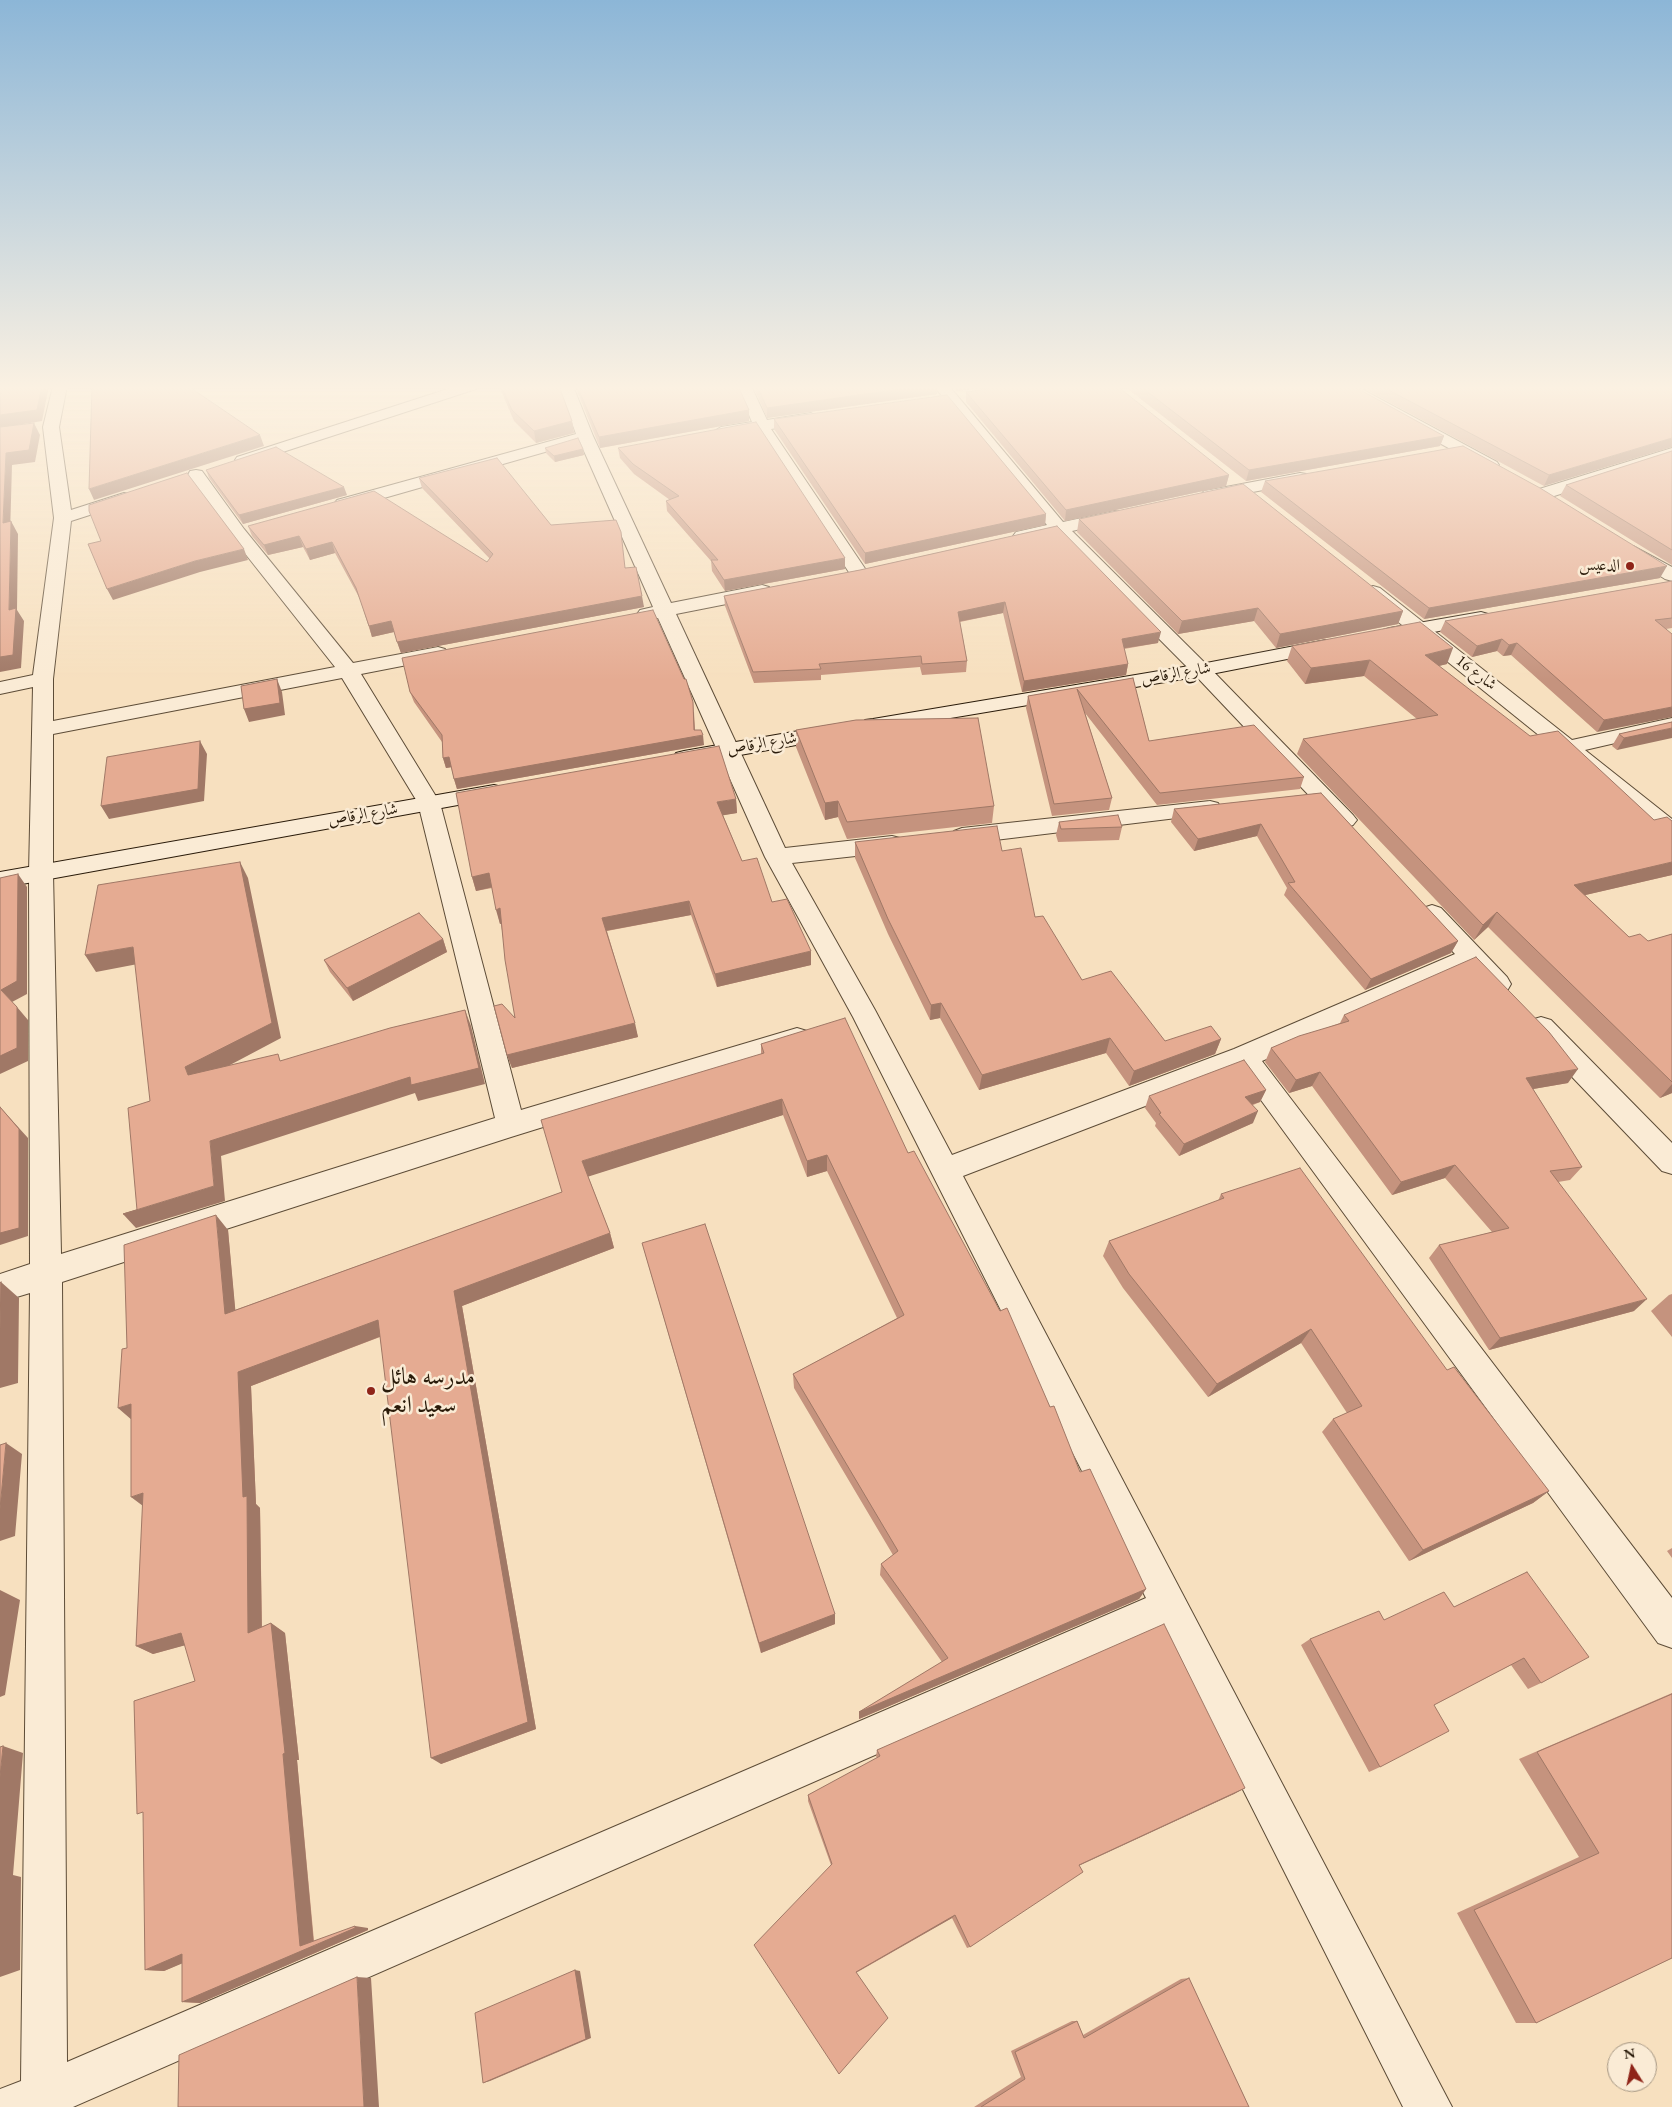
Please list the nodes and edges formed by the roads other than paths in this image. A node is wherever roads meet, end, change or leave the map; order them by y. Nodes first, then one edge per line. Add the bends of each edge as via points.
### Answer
1 (55, 484) edge
2 (212, 484) edge
3 (413, 484) edge
4 (613, 484) edge
5 (801, 484) edge
6 (1022, 484) edge
7 (1237, 484) edge
8 (1268, 484) edge
9 (1572, 484) edge
10 (1526, 485) edge
11 (1242, 489) junction
12 (139, 493) edge
13 (1542, 494) junction
14 (1194, 499) edge
15 (1558, 504) edge
16 (332, 507) edge
17 (1266, 507) edge
18 (1136, 511) edge
19 (63, 518) junction
20 (1058, 528) junction
21 (1001, 540) edge
22 (1623, 544) edge
23 (878, 568) edge
24 (859, 572) junction
25 (1672, 575) edge
26 (840, 576) edge
27 (1358, 580) edge
28 (781, 588) edge
29 (665, 610) junction
30 (1497, 615) edge
31 (626, 618) edge
32 (1420, 628) junction
33 (1372, 638) edge
34 (1344, 643) edge
35 (454, 650) edge
36 (348, 670) junction
37 (1201, 670) junction
38 (43, 679) junction
39 (0, 688) edge
40 (1672, 724) edge
41 (42, 730) junction
42 (1569, 747) junction
43 (728, 750) junction
44 (660, 762) edge
45 (516, 788) edge
46 (1322, 795) junction
47 (1292, 799) edge
48 (429, 803) junction
49 (1232, 806) edge
50 (1672, 831) edge
51 (945, 838) edge
52 (1361, 838) edge
53 (915, 842) edge
54 (777, 857) junction
55 (41, 873) junction
56 (0, 880) edge
57 (1413, 894) edge
58 (1472, 957) junction
59 (841, 1024) junction
60 (1244, 1057) junction
61 (510, 1125) junction
62 (1672, 1162) edge
63 (944, 1171) junction
64 (46, 1273) junction
65 (0, 1288) edge
66 (1168, 1607) junction
67 (1672, 1629) edge
68 (34, 2103) edge
69 (1428, 2107) edge

1 - 19 street
2 - 36 street
3 - 16 street
4 - 29 street
5 - 24 street
6 - 20 street
7 - 11 street
8 - 11 street
9 - 13 street
10 - 13 street
11 - 14 street
11 - 17 street
12 - 19 street
13 - 15 street
18 - 20 street
19 - 38 street
20 - 21 street
20 - 37 street
22 - 25 street
23 - 24 street
24 - 26 street
27 - 32 street, شارع 16
28 - 29 street
29 - 31 street
29 - 43 street
30 - 32 street
32 - 33 street
32 - 42 street, شارع 16
34 - 37 street, شارع الرقاص
35 - 36 street
36 - 41 street
36 - 48 street
37 - 43 street, شارع الرقاص
37 - 46 street
38 - 39 street
38 - 41 street
40 - 42 street
41 - 55 street
42 - 50 street, شارع 16
43 - 44 street, شارع الرقاص
43 - 54 street
45 - 48 street, شارع الرقاص
46 - 47 street
46 - 52 street
48 - 55 street, شارع الرقاص
48 - 61 street
49 - 51 street
53 - 54 street
54 - 59 street
55 - 56 street, شارع الرقاص
55 - 64 street
57 - 58 street
58 - 60 street
58 - 62 street
59 - 61 street
59 - 63 street
60 - 63 street
60 - 67 street
61 - 64 street
63 - 66 street
64 - 65 street
64 - 68 street
66 - 68 street
66 - 69 street

